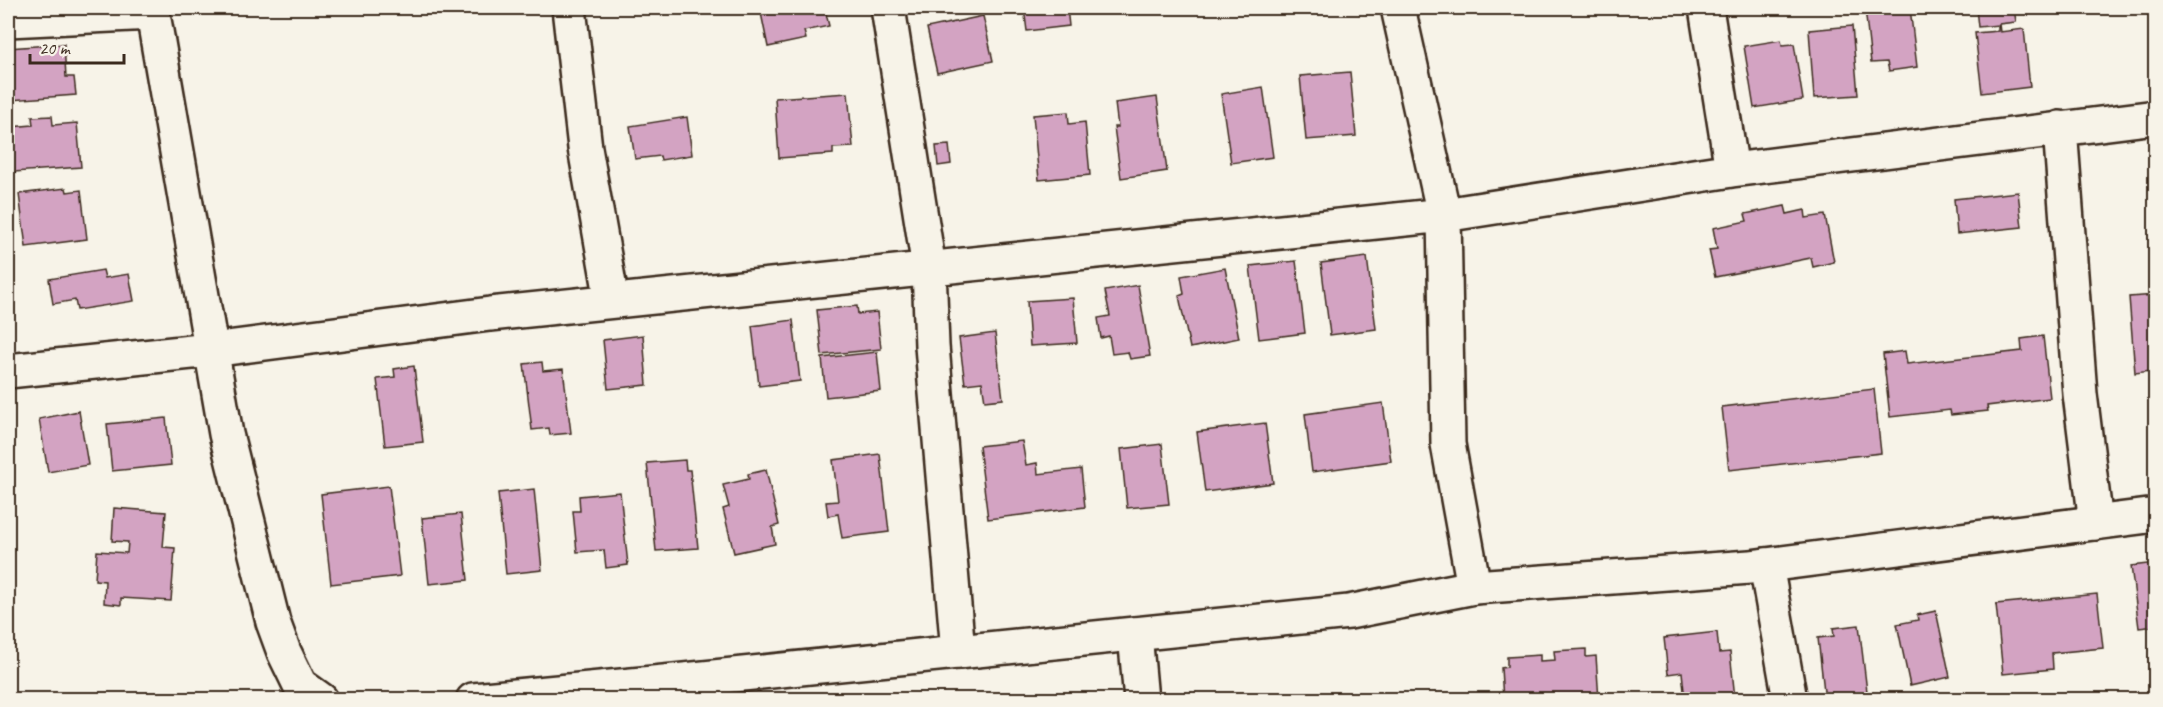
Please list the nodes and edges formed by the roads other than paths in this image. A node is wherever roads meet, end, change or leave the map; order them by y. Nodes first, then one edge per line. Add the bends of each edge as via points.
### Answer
1 (569, 8) edge
2 (888, 8) edge
3 (1398, 8) edge
4 (1706, 8) edge
5 (152, 10) edge
6 (8, 20) edge
7 (2156, 117) edge
8 (2060, 128) junction
9 (1732, 170) junction
10 (1444, 215) junction
11 (929, 268) junction
12 (612, 301) junction
13 (211, 350) junction
14 (8, 371) edge
15 (2156, 515) edge
16 (2096, 523) junction
17 (1766, 565) junction
18 (1474, 587) junction
19 (1135, 634) junction
20 (958, 652) junction
21 (514, 698) edge
22 (321, 699) edge
23 (473, 699) edge
24 (1141, 699) edge
25 (1790, 699) edge

1 - 12 street via 585,148
2 - 11 street
3 - 10 street
4 - 9 street
5 - 6 street
5 - 13 street
7 - 8 street
8 - 9 street
8 - 16 street via 2080,394
9 - 10 street
10 - 11 street
10 - 18 street via 1449,444
11 - 12 street
11 - 20 street
12 - 13 street
13 - 14 street
13 - 22 street via 226,434 273,622 300,685
15 - 16 street
16 - 17 street
17 - 18 street
17 - 25 street
18 - 19 street via 1349,612
19 - 20 street
19 - 24 street
20 - 21 street
21 - 23 street

